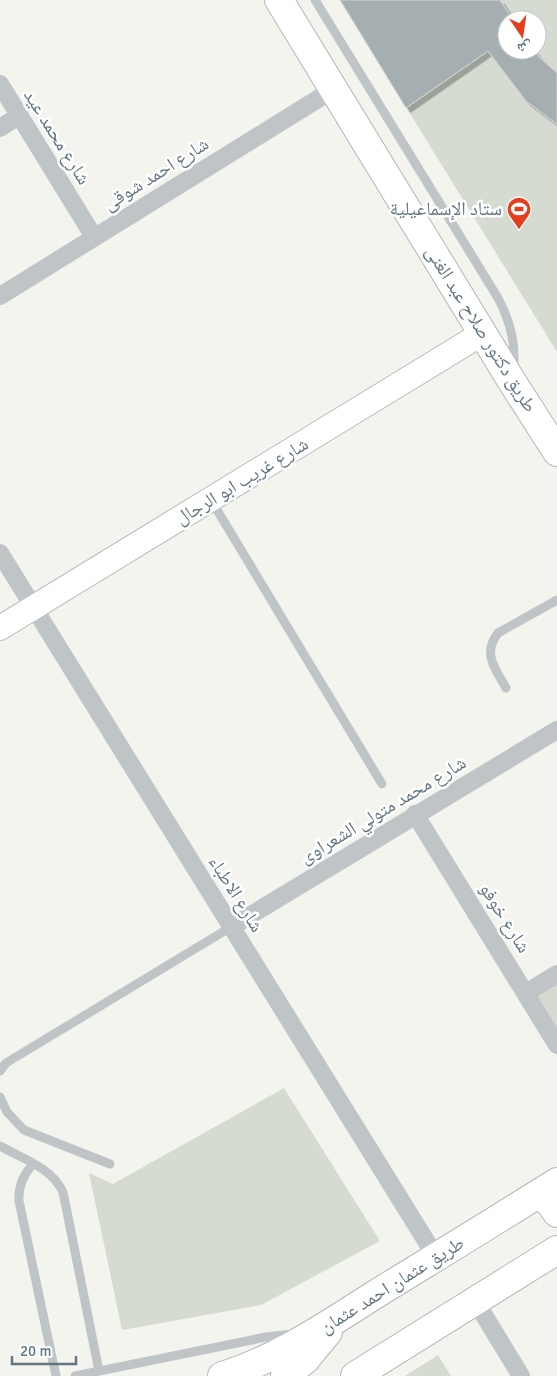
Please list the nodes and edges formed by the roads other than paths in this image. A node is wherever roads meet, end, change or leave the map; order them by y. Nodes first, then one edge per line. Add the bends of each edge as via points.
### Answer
1 (280, 0) edge
2 (315, 0) edge
3 (0, 84) edge
4 (334, 89) junction
5 (19, 116) junction
6 (0, 128) edge
7 (94, 237) junction
8 (0, 296) edge
9 (483, 333) junction
10 (511, 380) junction
11 (557, 452) edge
12 (210, 500) junction
13 (0, 553) edge
14 (557, 600) edge
15 (34, 608) junction
16 (0, 628) edge
17 (506, 688) dead end
18 (557, 730) edge
19 (382, 784) dead end
20 (415, 814) junction
21 (231, 927) junction
22 (557, 974) edge
23 (526, 993) junction
24 (557, 1046) edge
25 (0, 1071) edge
26 (0, 1097) edge
27 (0, 1146) edge
28 (33, 1164) junction
29 (110, 1164) dead end
30 (551, 1196) edge
31 (557, 1250) edge
32 (436, 1258) junction
33 (476, 1302) junction
34 (340, 1317) junction
35 (314, 1334) junction
36 (100, 1371) junction
37 (56, 1376) edge
38 (75, 1376) edge
39 (222, 1376) edge
40 (285, 1376) edge
41 (355, 1376) edge
42 (520, 1376) edge

1 - 4 main road, طريق دكتور صلاح عبد الغنى
2 - 10 lane via 506,313 514,363
3 - 5 street, شارع محمد عيد
4 - 7 street, شارع احمد شوقى
4 - 9 main road, طريق دكتور صلاح عبد الغنى
5 - 6 street
5 - 7 street, شارع محمد عيد
7 - 8 street, شارع احمد شوقى
9 - 10 main road, طريق دكتور صلاح عبد الغنى
9 - 12 main road, شارع غريب ابو الرجال
10 - 11 main road, طريق دكتور صلاح عبد الغنى
12 - 15 main road, شارع غريب ابو الرجال
12 - 19 lane
13 - 15 street, شارع الاطباء
14 - 17 lane via 498,633 492,641 490,659
15 - 16 main road, شارع غريب ابو الرجال
15 - 21 street, شارع الاطباء
18 - 20 street, شارع محمد متولي الشعراوى
20 - 21 street, شارع محمد متولي الشعراوى
20 - 23 street, شارع خوفو
21 - 25 lane via 6,1063
21 - 32 street, شارع الاطباء
22 - 23 street
23 - 24 street, شارع خوفو
26 - 29 lane via 7,1112 24,1130
27 - 28 lane
28 - 36 lane via 48,1172 63,1192
28 - 37 lane via 20,1185 19,1201
30 - 32 main road, طريق عثمان احمد عثمان
31 - 33 main road
32 - 34 main road, طريق عثمان احمد عثمان
33 - 41 main road
33 - 42 street
34 - 35 main road, طريق عثمان احمد عثمان
34 - 40 main road via 306,1359
35 - 36 lane via 266,1337
35 - 39 main road, طريق عثمان احمد عثمان via 243,1370
36 - 38 lane

